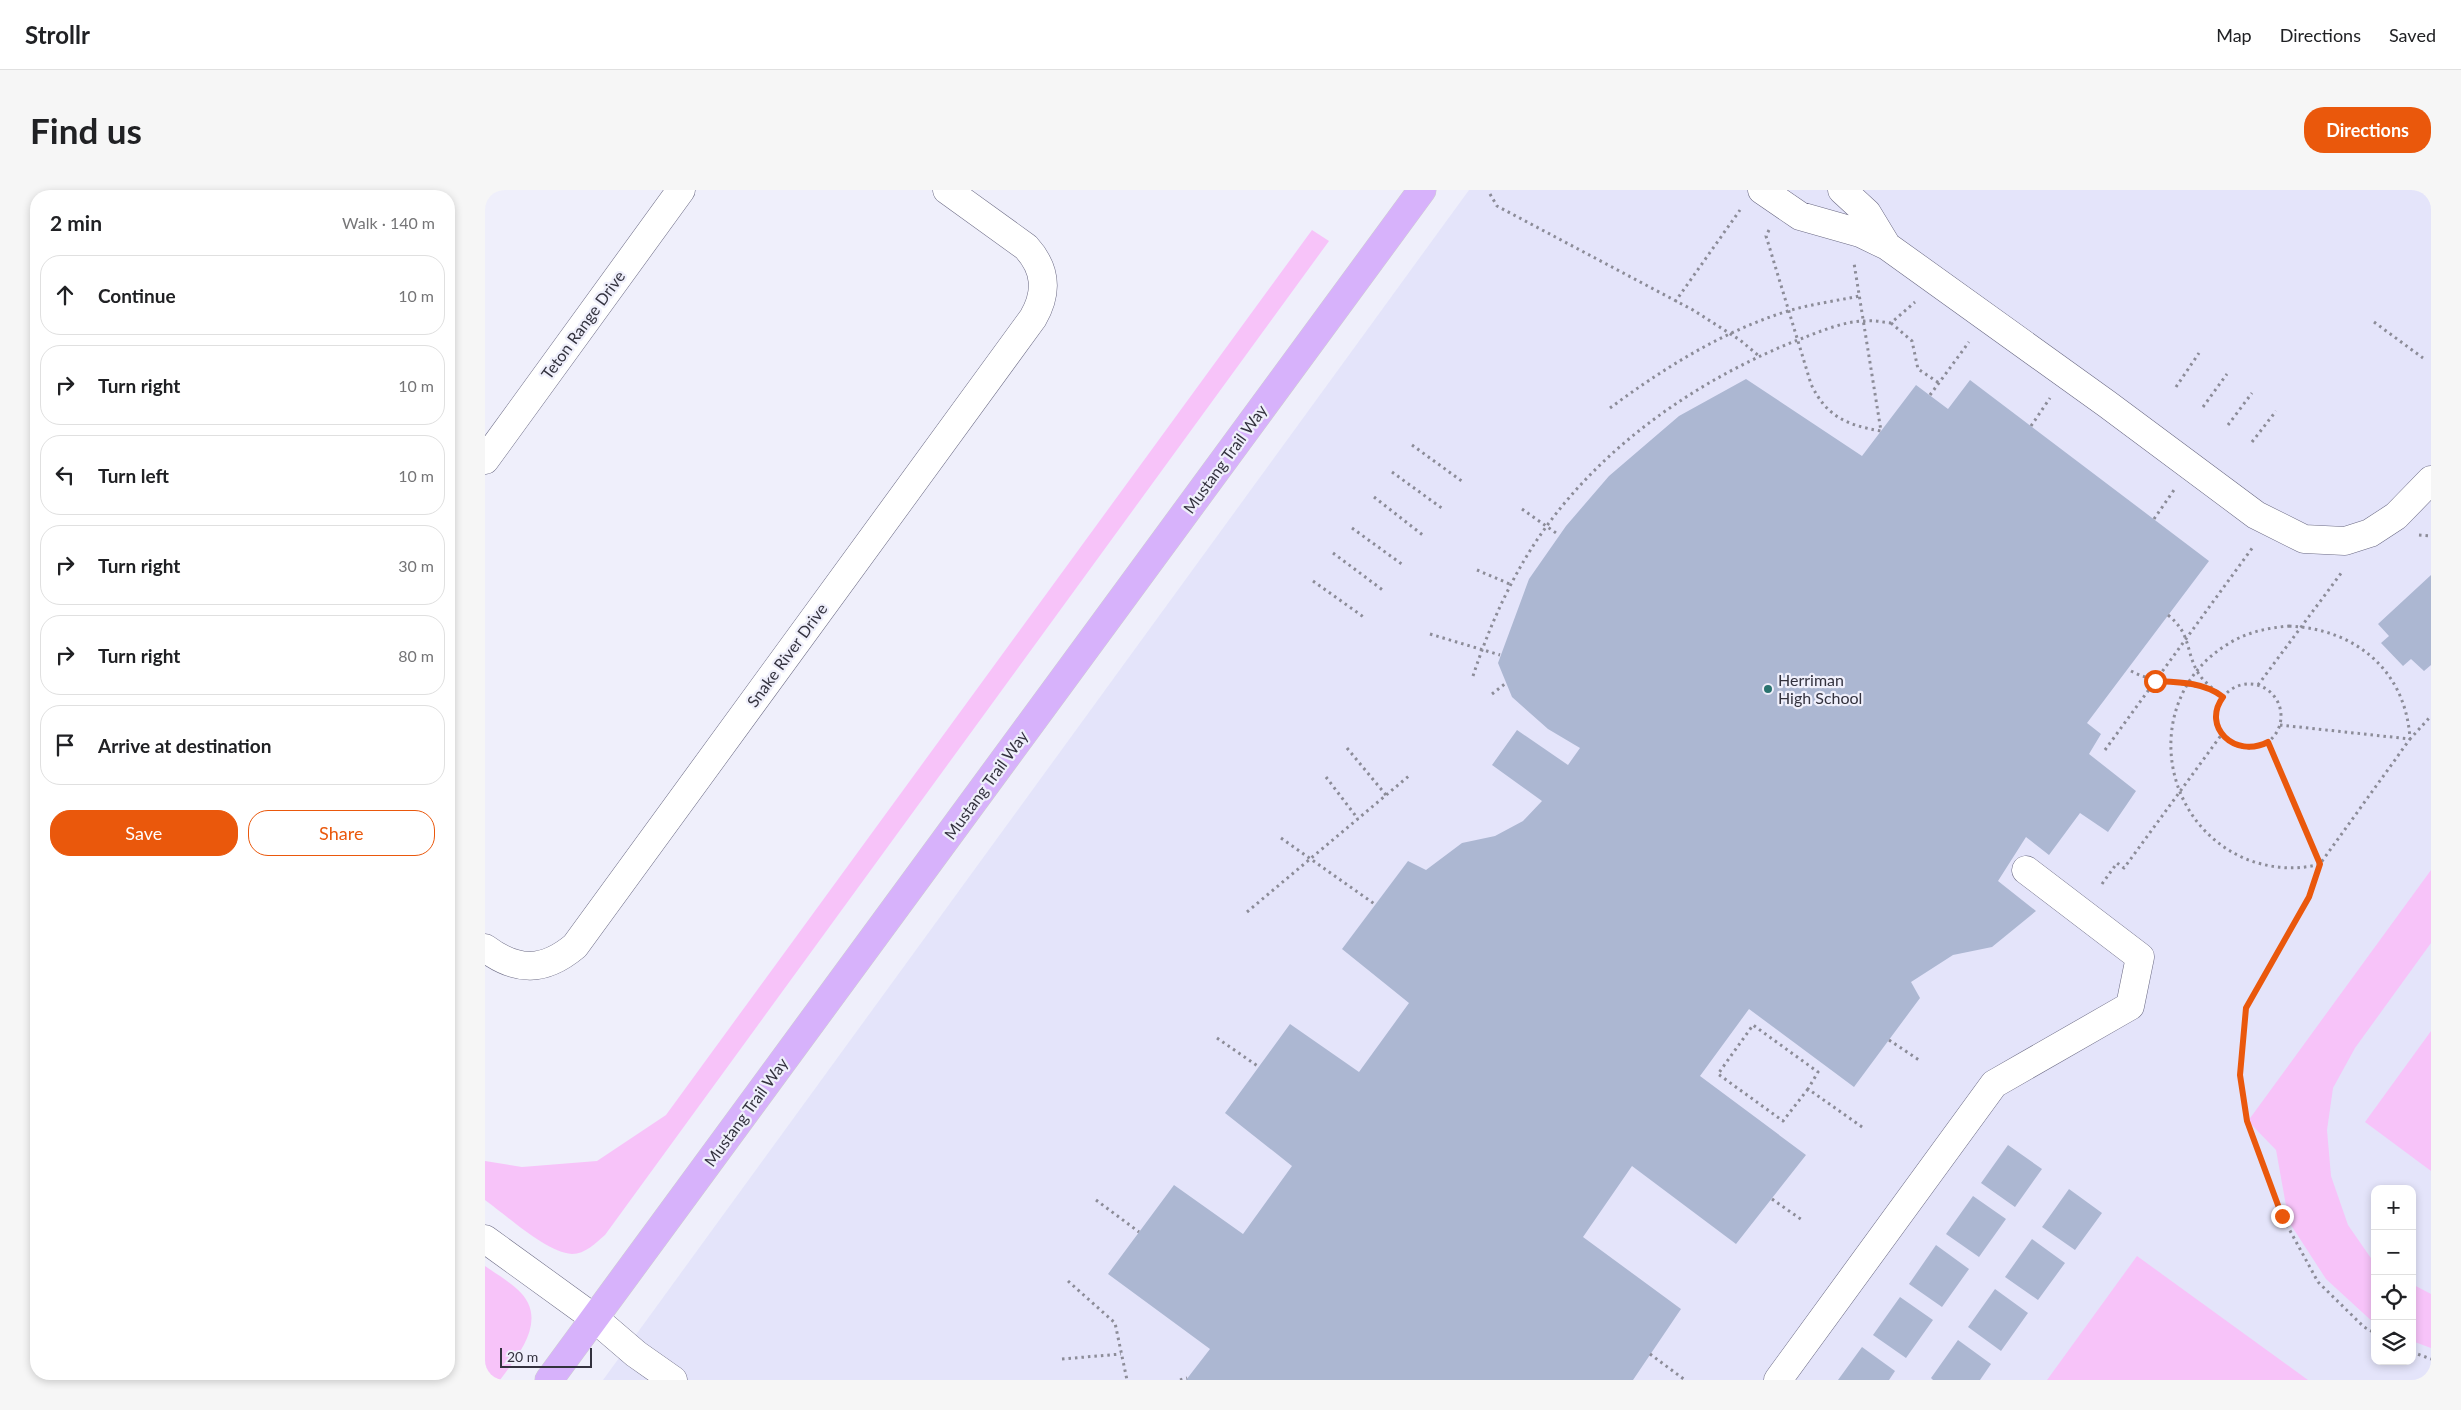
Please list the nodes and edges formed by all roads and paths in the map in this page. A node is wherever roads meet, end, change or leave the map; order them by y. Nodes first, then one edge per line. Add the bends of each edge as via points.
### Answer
1 (681, 190) edge
2 (947, 190) edge
3 (1422, 190) edge
4 (1762, 190) edge
5 (1842, 190) edge
6 (1490, 194) dead end
7 (1741, 208) dead end
8 (1771, 228) dead end
9 (1887, 246) junction
10 (1852, 254) dead end
11 (1859, 296) junction
12 (1917, 300) dead end
13 (1675, 302) junction
14 (1789, 311) junction
15 (1863, 320) junction
16 (2374, 322) dead end
17 (1891, 323) junction
18 (1729, 333) junction
19 (1971, 339) dead end
20 (1798, 340) junction
21 (2199, 354) dead end
22 (1759, 356) junction
23 (2423, 358) dead end
24 (2227, 374) dead end
25 (1939, 383) junction
26 (2176, 387) dead end
27 (2252, 393) dead end
28 (1930, 396) dead end
29 (2051, 398) dead end
30 (2203, 407) dead end
31 (1610, 408) dead end
32 (2276, 411) dead end
33 (2228, 425) dead end
34 (2031, 426) dead end
35 (2252, 442) dead end
36 (1412, 445) dead end
37 (485, 460) edge
38 (1392, 472) dead end
39 (2431, 480) edge
40 (1463, 482) dead end
41 (2174, 490) dead end
42 (1373, 497) dead end
43 (1443, 509) dead end
44 (1522, 509) dead end
45 (2154, 519) dead end
46 (1546, 526) junction
47 (1352, 528) dead end
48 (1559, 535) dead end
49 (2419, 535) dead end
50 (1424, 536) dead end
51 (2431, 536) edge
52 (2253, 547) dead end
53 (1333, 554) dead end
54 (1403, 565) dead end
55 (1477, 570) dead end
56 (2342, 572) dead end
57 (1313, 581) dead end
58 (1512, 585) junction
59 (1384, 591) dead end
60 (2168, 615) dead end
61 (1365, 618) dead end
62 (2301, 627) junction
63 (1430, 634) dead end
64 (2187, 638) junction
65 (1481, 651) junction
66 (1501, 656) dead end
67 (2131, 671) dead end
68 (2197, 671) junction
69 (1473, 676) dead end
70 (2155, 681) junction
71 (1506, 683) dead end
72 (2188, 684) junction
73 (2258, 685) junction
74 (2217, 692) junction
75 (1492, 694) dead end
76 (2223, 697) junction
77 (2431, 716) edge
78 (2280, 725) junction
79 (2222, 734) junction
80 (2410, 739) junction
81 (2268, 742) junction
82 (1347, 748) dead end
83 (2105, 750) dead end
84 (1410, 775) dead end
85 (1326, 777) dead end
86 (2180, 792) junction
87 (1386, 795) junction
88 (1358, 818) junction
89 (1281, 838) dead end
90 (1311, 859) junction
91 (2320, 864) junction
92 (2026, 870) dead end
93 (2102, 884) dead end
94 (1376, 905) dead end
95 (1247, 912) dead end
96 (485, 948) edge
97 (1217, 1038) dead end
98 (1889, 1040) dead end
99 (1919, 1060) dead end
100 (1259, 1067) dead end
101 (1808, 1089) junction
102 (1865, 1129) dead end
103 (1772, 1199) dead end
104 (1096, 1200) dead end
105 (1802, 1220) dead end
106 (1139, 1232) dead end
107 (485, 1239) edge
108 (1067, 1281) dead end
109 (594, 1318) junction
110 (2371, 1331) edge
111 (2416, 1353) edge
112 (1121, 1354) junction
113 (1651, 1354) dead end
114 (1062, 1359) dead end
115 (2431, 1359) edge
116 (1187, 1378) dead end
117 (549, 1380) edge
118 (673, 1380) edge
119 (1127, 1380) edge
120 (1180, 1380) edge
121 (1685, 1380) edge
122 (1779, 1380) edge

1 - 37 street, Teton Range Drive
2 - 96 street, Snake River Drive via 1026,247 1040,266 1044,291 1033,318 575,946 547,964 530,966 513,964
3 - 109 main road, Mustang Trail Way
4 - 9 street via 1800,216 1860,233
5 - 9 street via 1867,214
6 - 13 path via 1497,206
7 - 13 path
8 - 14 path via 1766,236
9 - 39 street via 2256,515 2304,539 2345,542 2371,533 2396,516
10 - 11 path
11 - 14 path
11 - 15 path
12 - 17 path
13 - 18 path
14 - 18 path
14 - 20 path
15 - 17 path
15 - 20 path
15 - 20 path via 1881,431 1839,419 1820,403
16 - 23 path
17 - 25 path via 1912,341 1918,369
18 - 22 path
18 - 31 path via 1683,359
19 - 25 path
20 - 22 path
21 - 26 path
22 - 46 path via 1698,389 1651,422 1593,472
24 - 30 path
25 - 28 path
27 - 33 path
29 - 34 path
32 - 35 path
36 - 40 path
38 - 43 path
41 - 45 path
42 - 50 path
44 - 46 path
46 - 48 path
46 - 58 path
47 - 54 path
49 - 51 path
52 - 64 path
53 - 59 path
55 - 58 path
56 - 62 path
57 - 61 path
58 - 65 path
60 - 64 path via 2180,625
62 - 68 path via 2273,628 2241,637 2214,654
62 - 73 path
62 - 80 path via 2321,630 2352,642 2380,665 2402,698 2409,717
63 - 65 path
64 - 68 path
64 - 70 path
65 - 66 path
65 - 69 path
67 - 70 path
68 - 72 path
68 - 74 path
70 - 72 path
70 - 83 path
71 - 75 path
72 - 74 path
72 - 86 path via 2177,706 2171,738 2173,771
73 - 76 path via 2246,683 2235,686
73 - 78 path via 2267,689 2279,704
74 - 76 path
76 - 79 path via 2216,712
77 - 80 path
78 - 80 path
78 - 81 path
79 - 81 path via 2229,742 2249,748
79 - 86 path
80 - 91 path
81 - 91 path
82 - 87 path
84 - 87 path
85 - 88 path
86 - 91 path via 2204,831 2236,855 2274,867
86 - 93 path via 2124,868 2117,863
87 - 88 path
88 - 90 path
89 - 90 path
90 - 94 path
90 - 95 path
91 - 110 path via 2309,897 2246,1008 2240,1075 2247,1121 2282,1216 2318,1282
92 - 122 street via 2139,957 2130,1006 1994,1084
97 - 100 path
98 - 99 path
101 - 101 path via 1818,1072 1753,1025 1718,1074 1783,1121
101 - 102 path
103 - 105 path
104 - 106 path
107 - 109 street
108 - 112 path via 1115,1323
109 - 117 main road, Mustang Trail Way
109 - 118 street
111 - 115 path
112 - 114 path
112 - 119 path
113 - 121 path
116 - 120 path

